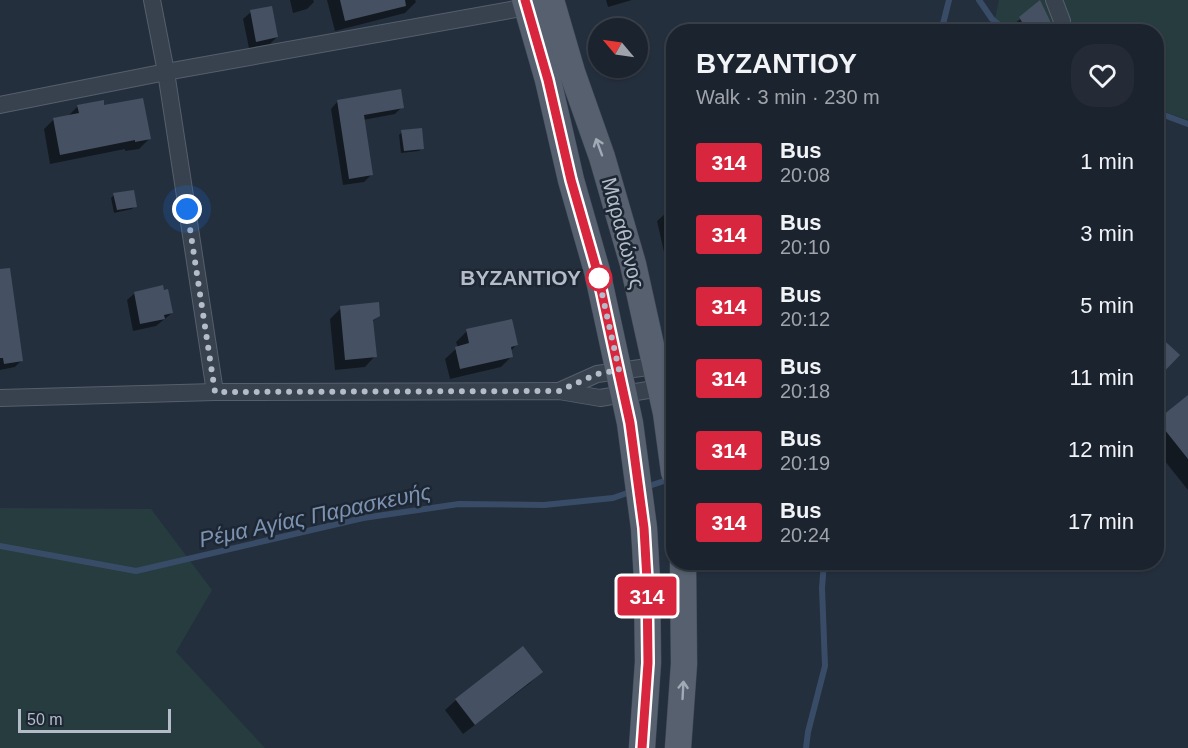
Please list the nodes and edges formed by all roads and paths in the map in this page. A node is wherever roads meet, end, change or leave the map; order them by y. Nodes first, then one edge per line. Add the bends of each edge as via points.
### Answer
1 (152, 0) edge
2 (551, 0) edge
3 (1054, 0) edge
4 (526, 4) edge
5 (1062, 21) dead end
6 (166, 72) junction
7 (0, 105) edge
8 (658, 377) junction
9 (622, 382) junction
10 (559, 391) junction
11 (215, 392) junction
12 (0, 398) edge
13 (666, 422) edge
14 (682, 570) edge
15 (642, 748) edge
16 (678, 748) edge

1 - 6 street
8 -> 2 main road, Μαραθώνος via 633,264 603,157
3 - 5 street
4 - 6 street
4 - 9 main road, Μαραθώνος via 597,271
6 - 7 street
6 - 11 street
8 - 9 street
8 - 9 street
8 - 13 main road, Μαραθώνος
9 - 10 street via 597,374
9 - 10 street via 600,398
9 - 15 main road, Μαραθώνος via 644,528 648,632
10 - 11 street
11 - 12 street
16 -> 14 main road via 684,664

